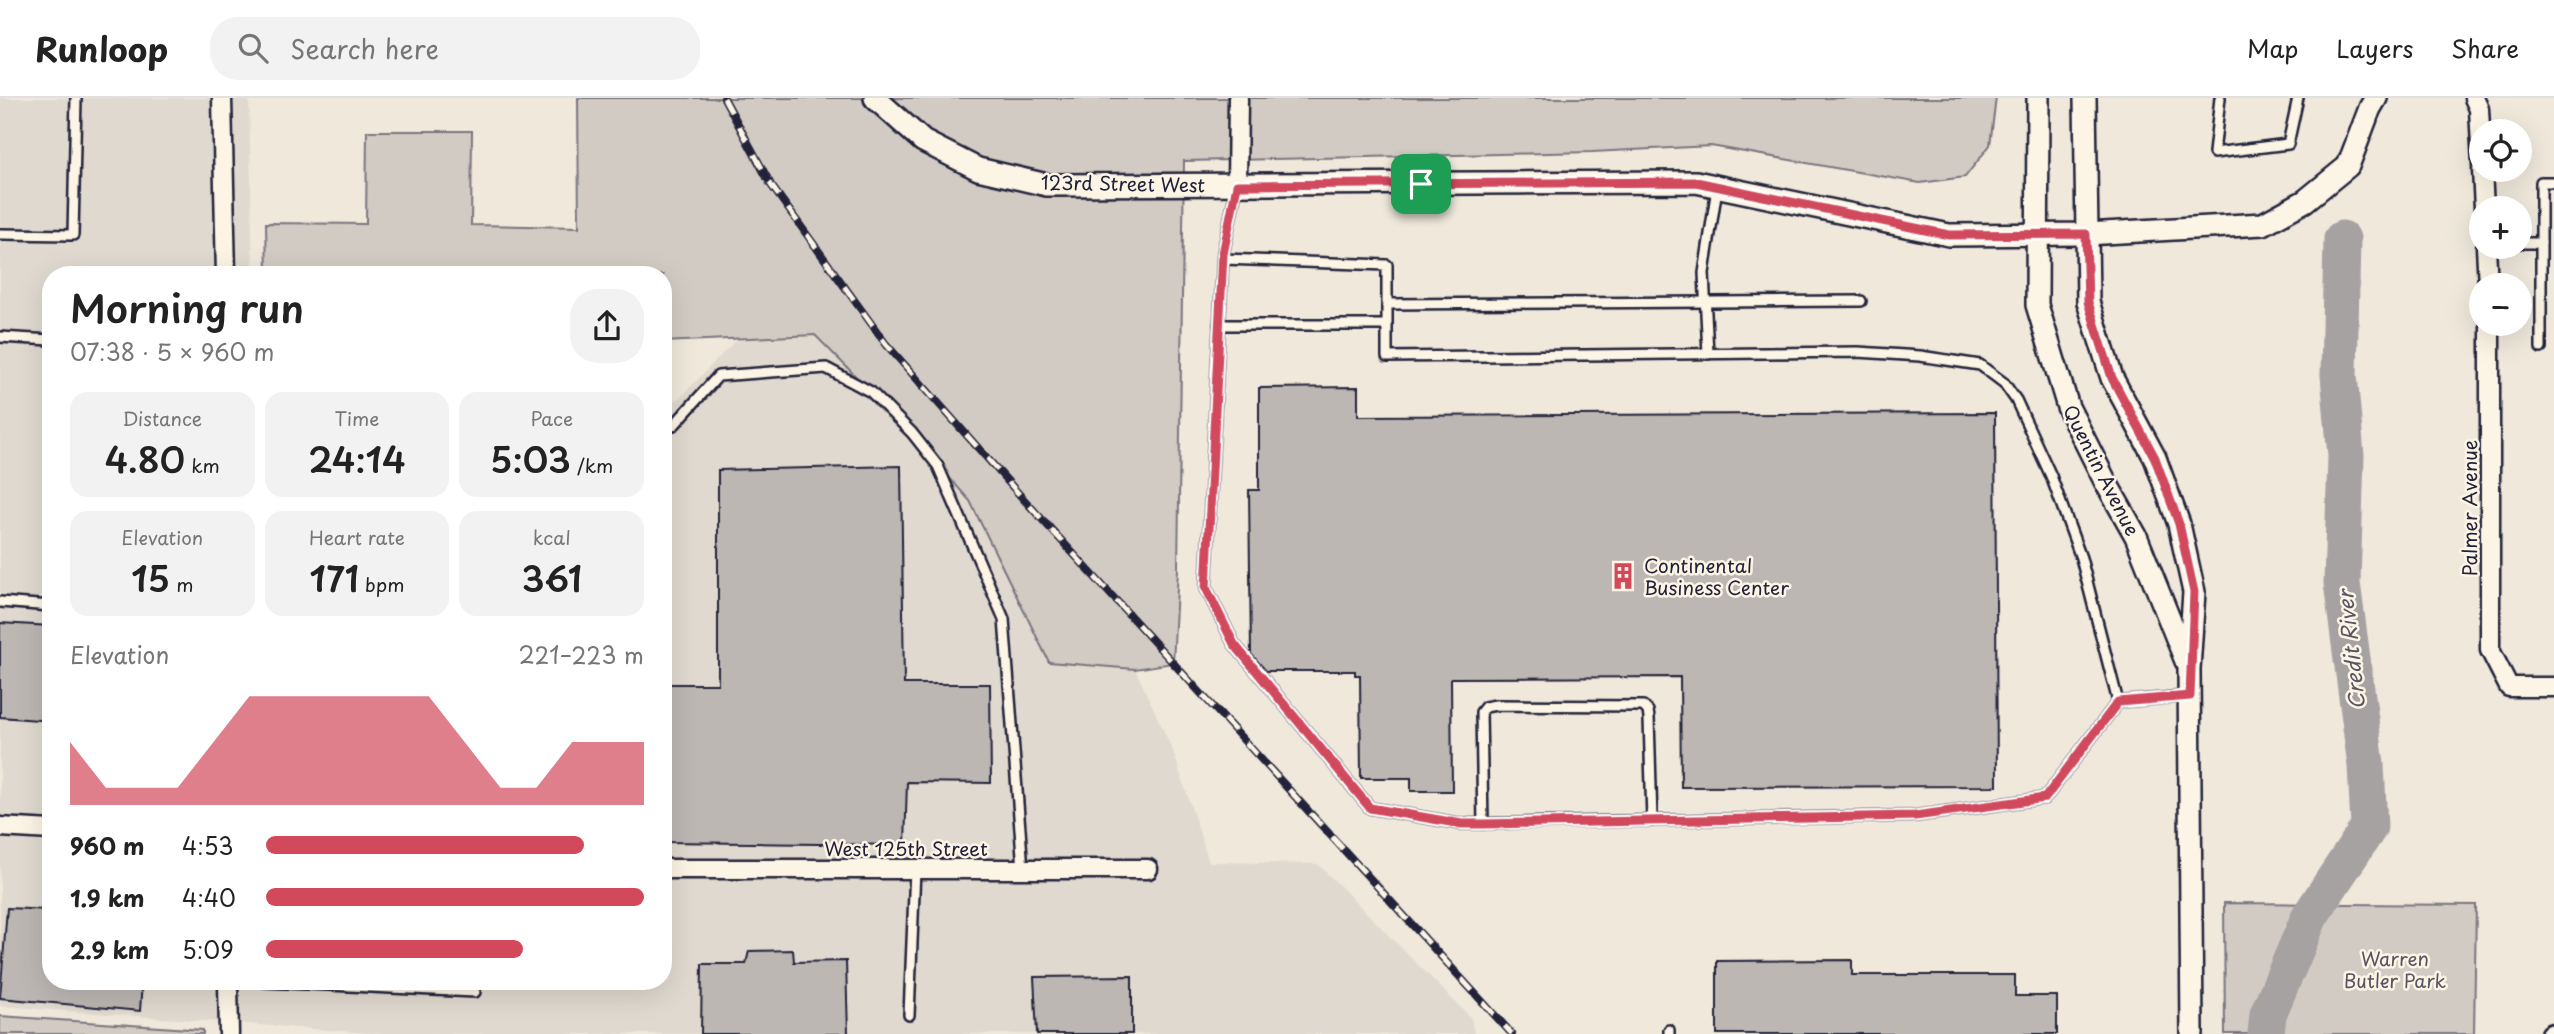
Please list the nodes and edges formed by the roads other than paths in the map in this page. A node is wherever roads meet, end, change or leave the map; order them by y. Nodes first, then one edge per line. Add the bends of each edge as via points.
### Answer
1 (76, 98) edge
2 (222, 98) edge
3 (875, 98) edge
4 (1238, 98) edge
5 (2038, 98) edge
6 (2085, 98) edge
7 (2220, 98) edge
8 (2298, 98) edge
9 (2376, 98) edge
10 (2474, 98) edge
11 (2480, 119) edge
12 (2554, 182) edge
13 (1237, 185) junction
14 (1717, 186) junction
15 (0, 234) edge
16 (2086, 234) junction
17 (2037, 235) junction
18 (2532, 243) edge
19 (2541, 243) junction
20 (1223, 259) junction
21 (226, 266) edge
22 (1861, 301) dead end
23 (1706, 303) junction
24 (1387, 304) junction
25 (1219, 325) junction
26 (1387, 325) junction
27 (2490, 336) edge
28 (0, 337) edge
29 (42, 339) edge
30 (2541, 348) dead end
31 (1708, 354) junction
32 (672, 426) edge
33 (0, 602) edge
34 (42, 605) edge
35 (2189, 669) junction
36 (2554, 687) edge
37 (2190, 696) junction
38 (2118, 702) junction
39 (1652, 821) junction
40 (1483, 824) junction
41 (0, 827) edge
42 (42, 829) edge
43 (672, 869) edge
44 (915, 869) junction
45 (1023, 869) junction
46 (1149, 869) dead end
47 (228, 990) edge
48 (433, 990) edge
49 (475, 992) dead end
50 (909, 1015) dead end
51 (229, 1034) edge
52 (2192, 1034) edge

1 - 15 lane via 73,235
2 - 21 street
3 - 13 street, 123rd Street West via 923,141 978,169 1047,185
4 - 13 street
5 - 17 street, Quentin Avenue
6 - 16 street, Quentin Avenue
7 - 8 lane via 2214,153 2288,145
9 - 16 street, 123rd Street West via 2348,166 2305,201 2263,224
10 - 11 street
12 - 19 lane via 2541,182
13 - 14 street, 123rd Street West via 1696,182
13 - 20 lane
14 - 17 street, 123rd Street West via 1949,235
14 - 23 lane via 1704,274
16 - 17 street, 123rd Street West
16 - 35 street, Quentin Avenue via 2088,302 2112,378 2155,458 2179,524 2194,592
17 - 35 street, Quentin Avenue via 2037,305 2068,407 2136,536
18 - 19 lane
19 - 30 lane
20 - 24 lane via 1387,265
20 - 25 lane
22 - 23 lane
23 - 24 lane
23 - 31 lane
24 - 26 lane
25 - 26 lane
25 - 40 lane via 1206,588 1234,644 1370,808
26 - 31 lane via 1387,357
27 - 36 street, Palmer Avenue via 2490,650 2509,687
28 - 29 lane
31 - 38 lane via 1920,356 1980,365 2004,383 2051,477 2081,558
32 - 45 lane via 718,376 826,368 871,392 912,433 938,466 1004,619
33 - 34 lane
35 - 37 street, Quentin Avenue
37 - 38 lane
37 - 52 street, Quentin Avenue
38 - 39 lane via 2045,798 1915,816
39 - 40 lane
39 - 40 lane via 1649,718 1643,706 1496,705 1481,712
41 - 42 street
43 - 44 street, West 125th Street
44 - 45 street, West 125th Street
44 - 50 lane
45 - 46 street, West 125th Street
47 - 51 street
48 - 49 lane

